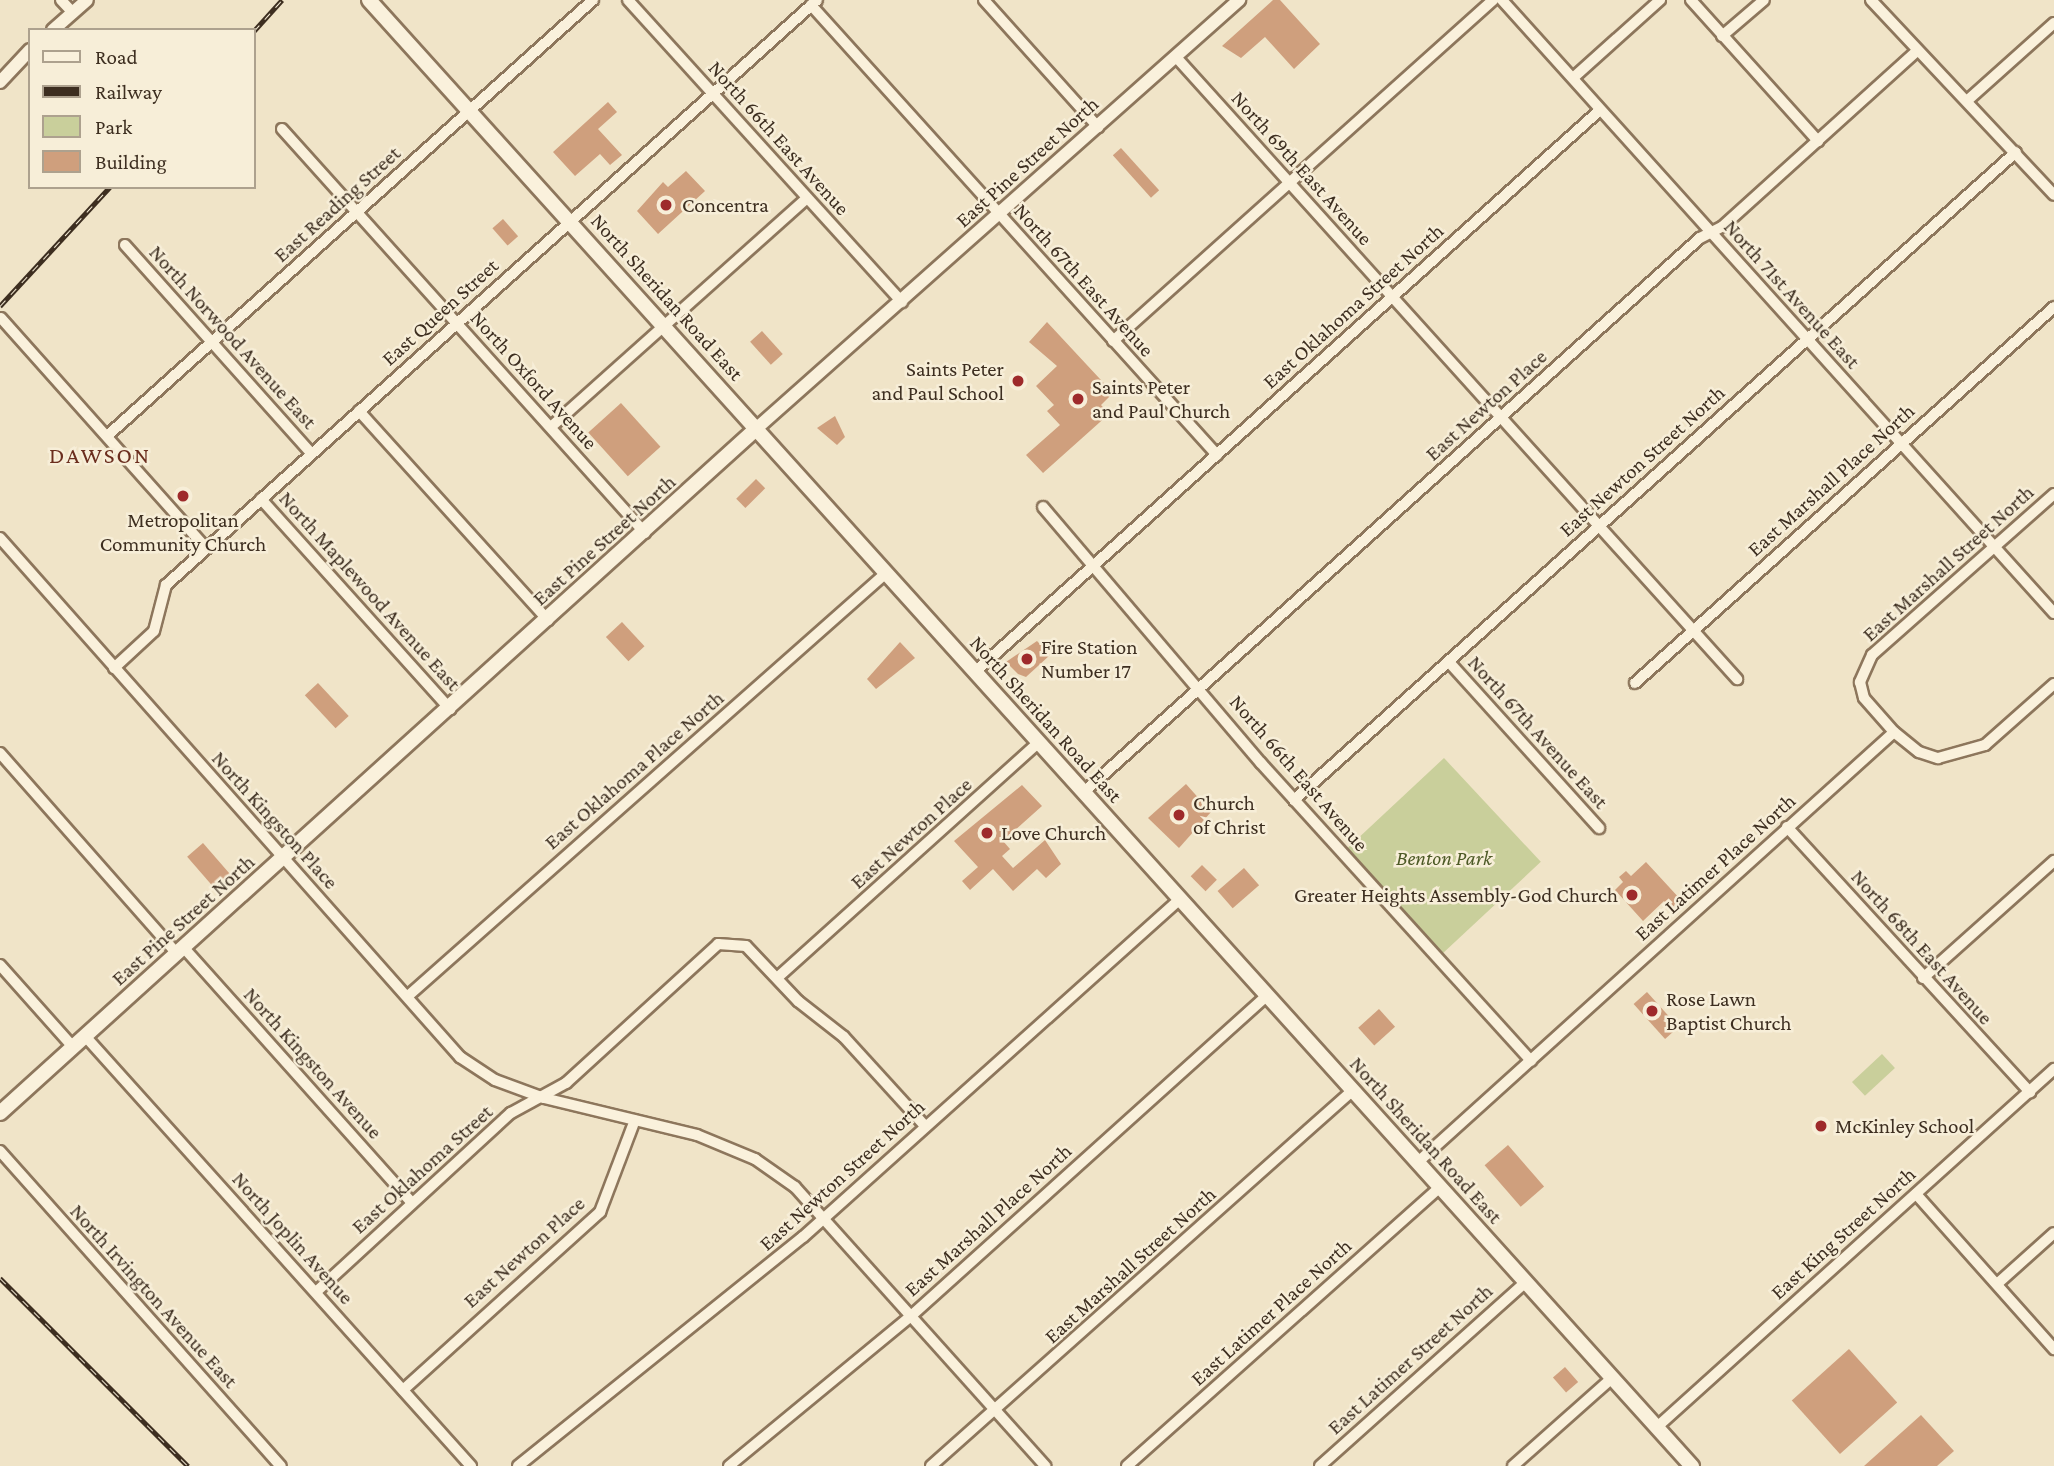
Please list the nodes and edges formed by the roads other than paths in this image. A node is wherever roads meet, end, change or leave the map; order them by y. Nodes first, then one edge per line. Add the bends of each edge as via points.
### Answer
1 (61, 0) edge
2 (87, 0) edge
3 (369, 0) edge
4 (593, 0) edge
5 (628, 0) edge
6 (984, 0) edge
7 (1239, 0) edge
8 (1493, 0) edge
9 (1503, 0) edge
10 (1660, 0) edge
11 (1691, 0) edge
12 (1764, 0) edge
13 (1871, 0) edge
14 (814, 3) edge
15 (73, 13) junction
16 (2054, 23) edge
17 (55, 28) edge
18 (1723, 36) junction
19 (1917, 51) junction
20 (28, 52) edge
21 (1176, 57) junction
22 (1573, 78) junction
23 (0, 82) edge
24 (712, 93) junction
25 (1969, 99) junction
26 (1600, 110) junction
27 (469, 111) junction
28 (1098, 127) junction
29 (282, 130) dead end
30 (1818, 141) junction
31 (2016, 152) junction
32 (1290, 184) junction
33 (2053, 190) edge
34 (807, 198) junction
35 (357, 212) junction
36 (1000, 214) junction
37 (569, 222) junction
38 (1712, 232) junction
39 (125, 245) dead end
40 (1392, 297) junction
41 (902, 302) junction
42 (2054, 307) edge
43 (1, 318) edge
44 (456, 323) junction
45 (664, 325) junction
46 (1806, 340) junction
47 (1113, 341) junction
48 (213, 342) junction
49 (359, 411) junction
50 (1500, 418) junction
51 (551, 427) junction
52 (757, 428) junction
53 (107, 436) junction
54 (1901, 443) junction
55 (312, 454) junction
56 (1217, 455) junction
57 (2054, 495) edge
58 (261, 499) junction
59 (1043, 507) dead end
60 (1599, 526) junction
61 (645, 533) junction
62 (2, 545) edge
63 (206, 548) junction
64 (1995, 548) junction
65 (1093, 566) junction
66 (886, 573) junction
67 (2054, 613) edge
68 (548, 620) junction
69 (1693, 631) junction
70 (1448, 662) junction
71 (114, 668) junction
72 (975, 672) junction
73 (1737, 679) dead end
74 (1635, 683) dead end
75 (2054, 684) edge
76 (1200, 687) junction
77 (450, 709) junction
78 (1894, 732) junction
79 (1039, 742) junction
80 (0, 754) edge
81 (1084, 792) junction
82 (1294, 800) junction
83 (1787, 827) junction
84 (1599, 828) dead end
85 (283, 858) junction
86 (2054, 861) edge
87 (1180, 898) junction
88 (181, 951) junction
89 (0, 965) edge
90 (777, 978) junction
91 (1923, 978) junction
92 (1267, 995) junction
93 (408, 996) junction
94 (85, 1036) junction
95 (73, 1047) junction
96 (1531, 1062) junction
97 (2054, 1069) edge
98 (1353, 1090) junction
99 (2029, 1092) junction
100 (544, 1098) junction
101 (0, 1113) edge
102 (635, 1120) junction
103 (925, 1126) junction
104 (0, 1151) edge
105 (1418, 1162) junction
106 (1440, 1187) junction
107 (1916, 1194) junction
108 (412, 1203) junction
109 (824, 1219) junction
110 (2054, 1233) edge
111 (1526, 1282) junction
112 (1997, 1284) junction
113 (316, 1292) junction
114 (911, 1316) junction
115 (2054, 1349) edge
116 (1612, 1378) junction
117 (403, 1390) junction
118 (996, 1411) junction
119 (1657, 1427) junction
120 (281, 1466) edge
121 (471, 1466) edge
122 (518, 1466) edge
123 (729, 1466) edge
124 (931, 1466) edge
125 (1045, 1466) edge
126 (1127, 1466) edge
127 (1320, 1466) edge
128 (1513, 1466) edge
129 (1692, 1466) edge

1 - 15 street
2 - 15 street
3 - 27 main road, North Sheridan Road East
4 - 27 street, East Reading Street
5 - 24 street, North 66th East Avenue
6 - 28 street
7 - 21 street, East Pine Street North
8 - 32 street
9 - 22 street, North 71st Avenue East
10 - 22 street
11 - 18 street
12 - 18 street
13 - 19 street
14 - 24 street, East Queen Street
14 - 36 street, North 67th East Avenue
15 - 17 street
16 - 25 street
18 - 30 street
19 - 25 street
19 - 30 street, East Newton Place
20 - 23 street
21 - 28 street, East Pine Street North
21 - 32 street, North 69th East Avenue
22 - 26 street, North 71st Avenue East
24 - 34 street, North 66th East Avenue
24 - 37 street, East Queen Street
25 - 31 street
26 - 38 street, North 71st Avenue East
26 - 40 street, East Oklahoma Street North
27 - 35 street, East Reading Street
27 - 37 main road, North Sheridan Road East
28 - 36 street, East Pine Street North
29 - 35 street, North Oxford Avenue
30 - 38 street, East Newton Place
31 - 33 street
31 - 46 street, East Newton Street North
32 - 40 street, North 69th East Avenue
32 - 47 street
34 - 41 street, North 66th East Avenue
34 - 45 street
35 - 44 street, North Oxford Avenue
35 - 48 street, East Reading Street
36 - 41 street, East Pine Street North
36 - 47 street, North 67th East Avenue
37 - 44 street, East Queen Street
37 - 45 main road, North Sheridan Road East
38 - 46 street, North 71st Avenue East
38 - 50 street, East Newton Place
39 - 48 street, North Norwood Avenue East
40 - 50 street, North 69th East Avenue
40 - 56 street, East Oklahoma Street North
41 - 52 street, East Pine Street North
42 - 54 street, East Marshall Place North
43 - 53 street
44 - 49 street, East Queen Street
44 - 51 street, North Oxford Avenue
45 - 51 street
45 - 52 main road, North Sheridan Road East
46 - 54 street, North 71st Avenue East
46 - 60 street, East Newton Street North
47 - 56 street, North 67th East Avenue
48 - 53 street, East Reading Street
48 - 55 street, North Norwood Avenue East
49 - 55 street, East Queen Street
49 - 68 street
50 - 60 street, North 69th East Avenue
50 - 76 street, East Newton Place
51 - 61 street, North Oxford Avenue
52 - 61 main road, East Pine Street North
52 - 66 main road, North Sheridan Road East
53 - 63 street
54 - 64 street, North 71st Avenue East
54 - 69 street, East Marshall Place North
55 - 58 street, East Queen Street
56 - 65 street, East Oklahoma Street North
57 - 64 street, East Marshall Street North
58 - 63 street, East Queen Street
58 - 77 street, North Maplewood Avenue East
59 - 65 street, North 66th East Avenue
60 - 69 street, North 69th East Avenue
60 - 70 street, East Newton Street North
61 - 68 main road, East Pine Street North
62 - 71 street, North Kingston Place
63 - 71 street, East Queen Street via 163,587 154,631
64 - 67 street, North 71st Avenue East
64 - 78 street, East Marshall Street North via 1864,665 1860,682 1864,698
65 - 72 street, East Oklahoma Street North
65 - 76 street, North 66th East Avenue
66 - 72 main road, North Sheridan Road East
66 - 93 street, East Oklahoma Place North
68 - 77 main road, East Pine Street North
69 - 73 street, North 69th East Avenue
69 - 74 street, East Marshall Place North
70 - 82 street, East Newton Street North
70 - 84 street, North 67th Avenue East
71 - 85 street, North Kingston Place
72 - 79 main road, North Sheridan Road East
75 - 78 street via 1985,745 1953,758 1919,752
76 - 81 street, East Newton Place
76 - 82 street, North 66th East Avenue
77 - 85 main road, East Pine Street North
78 - 83 street, East Latimer Place North
79 - 81 main road, North Sheridan Road East
79 - 90 street, East Newton Place
80 - 88 street, North Kingston Avenue
81 - 87 main road, North Sheridan Road East
82 - 96 street, North 66th East Avenue
83 - 91 street, North 68th East Avenue
83 - 96 street, East Latimer Place North
85 - 88 main road, East Pine Street North
85 - 93 street, North Kingston Place
86 - 91 street
87 - 92 main road, North Sheridan Road East
87 - 103 street, East Newton Street North
88 - 94 main road, East Pine Street North
88 - 108 street, North Kingston Avenue
89 - 95 street
90 - 100 street, East Oklahoma Street via 746,946 718,944
90 - 103 street via 838,1031
91 - 99 street, North 68th East Avenue
92 - 98 main road, North Sheridan Road East
92 - 114 street, East Marshall Place North
93 - 100 street, North Kingston Place via 460,1057 495,1080
94 - 95 main road, East Pine Street North
94 - 113 street, North Joplin Avenue
95 - 101 main road, East Pine Street North
96 - 105 street, East Latimer Place North
97 - 99 street, East King Street North
98 - 105 main road, North Sheridan Road East
98 - 118 street, East Marshall Street North
99 - 107 street, East King Street North
100 - 102 street
100 - 108 street, East Oklahoma Street via 511,1113
102 - 109 street via 697,1135 755,1159 795,1187
102 - 117 street, East Newton Place via 600,1212
103 - 109 street, East Newton Street North
104 - 120 street, North Irvington Avenue East
105 - 106 main road, North Sheridan Road East
106 - 111 main road, North Sheridan Road East
106 - 126 street, East Latimer Place North
107 - 112 street
107 - 119 street, East King Street North
108 - 113 street, East Oklahoma Street
109 - 114 street
109 - 122 street, East Newton Street North via 689,1333
110 - 112 street
111 - 116 main road, North Sheridan Road East
111 - 127 street, East Latimer Street North
112 - 115 street
113 - 117 street, North Joplin Avenue
114 - 118 street
114 - 123 street, East Marshall Place North
116 - 119 main road, North Sheridan Road East
116 - 128 street
117 - 121 street, North Joplin Avenue
118 - 124 street, East Marshall Street North
118 - 125 street
119 - 129 main road, North Sheridan Road East

